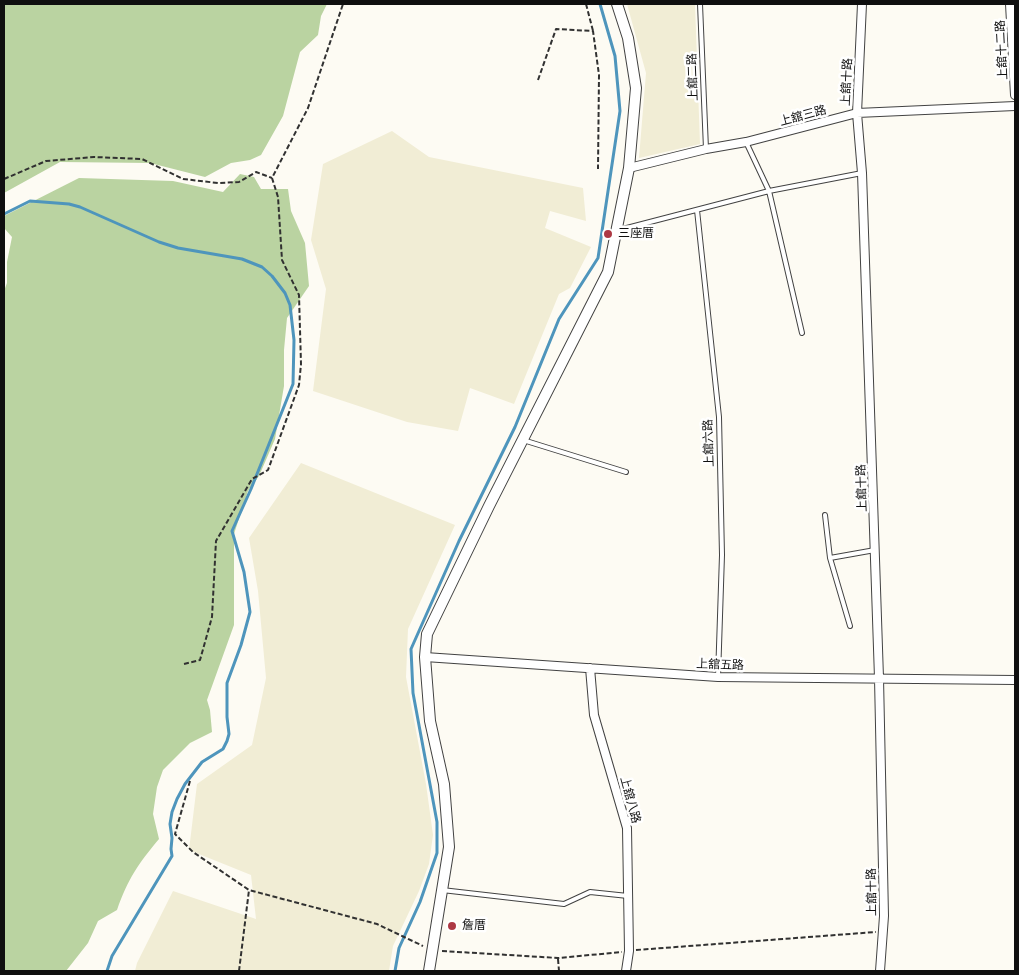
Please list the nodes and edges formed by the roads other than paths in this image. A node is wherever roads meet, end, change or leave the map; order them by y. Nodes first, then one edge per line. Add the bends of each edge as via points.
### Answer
1 (617, 4) edge
2 (700, 4) edge
3 (862, 4) edge
4 (1010, 4) edge
5 (1015, 95) edge
6 (1015, 106) edge
7 (857, 113) junction
8 (746, 142) junction
9 (706, 149) junction
10 (629, 168) junction
11 (862, 173) junction
12 (769, 191) junction
13 (697, 210) junction
14 (617, 230) junction
15 (802, 333) dead end
16 (523, 440) junction
17 (626, 472) dead end
18 (825, 514) dead end
19 (875, 550) junction
20 (830, 558) junction
21 (850, 626) dead end
22 (425, 657) junction
23 (590, 668) junction
24 (718, 677) junction
25 (879, 678) junction
26 (1015, 680) edge
27 (442, 890) junction
28 (628, 896) junction
29 (429, 971) edge
30 (626, 971) edge
31 (880, 971) edge

1 - 10 street via 628,38 636,88
2 - 9 lane, 上舘二路
3 - 7 street, 上舘十路
4 - 5 street, 上舘十二路
6 - 7 street, 上舘三路
7 - 8 street, 上舘三路
7 - 11 street, 上舘十路
8 - 9 street, 上舘三路
8 - 12 lane
9 - 10 street, 上舘三路
10 - 14 street
11 - 12 lane
11 - 19 street, 上舘十路
12 - 13 lane
12 - 15 lane
13 - 14 lane
13 - 24 lane, 上舘六路 via 719,417 722,554
14 - 16 street via 608,272
16 - 17 lane
16 - 22 street via 427,634
18 - 20 lane
19 - 20 lane
19 - 25 street, 上舘十路
20 - 21 lane
22 - 23 street, 上舘五路
22 - 27 street via 430,721 444,784 449,847
23 - 24 street, 上舘五路
23 - 28 street, 上舘八路 via 594,715 628,828
24 - 25 street, 上舘五路
25 - 26 street, 上舘五路
25 - 31 street, 上舘十路 via 884,916
27 - 28 lane via 564,904 590,892
27 - 29 street
28 - 30 street, 上舘八路

